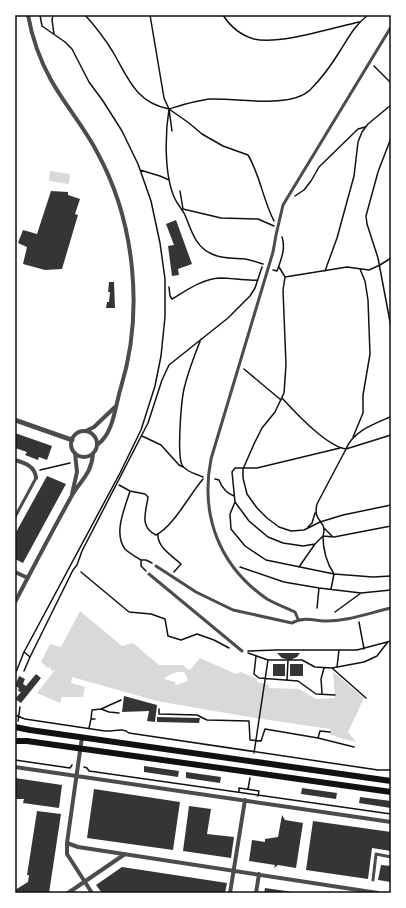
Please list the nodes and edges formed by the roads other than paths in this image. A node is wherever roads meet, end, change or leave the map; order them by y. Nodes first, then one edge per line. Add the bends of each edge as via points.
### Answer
1 (28, 15) edge
2 (391, 27) edge
3 (115, 407) junction
4 (15, 420) edge
5 (86, 431) junction
6 (72, 440) junction
7 (98, 445) junction
8 (75, 452) junction
9 (93, 454) junction
10 (15, 460) edge
11 (36, 478) joint
12 (71, 496) junction
13 (15, 517) edge
14 (156, 566) road end
15 (15, 572) edge
16 (149, 574) road end
17 (28, 578) junction
18 (15, 602) edge
19 (391, 608) edge
20 (298, 619) junction
21 (242, 651) road end
22 (15, 727) edge
23 (82, 738) junction
24 (15, 741) edge
25 (80, 749) junction
26 (15, 767) edge
27 (76, 776) junction
28 (391, 781) edge
29 (391, 792) edge
30 (245, 800) junction
31 (391, 822) edge
32 (67, 843) junction
33 (126, 854) junction
34 (391, 857) edge
35 (233, 871) junction
36 (259, 874) junction
37 (372, 880) dead end
38 (84, 882) junction
39 (68, 893) edge
40 (92, 893) edge
41 (230, 893) edge
42 (256, 893) edge
43 (378, 893) edge

1 - 3 street via 36,45 48,74 105,168 128,236 132,269 132,325 125,375
2 - 20 street via 283,205 273,252 211,459 208,477 208,498 214,531 222,548 236,570 257,591 269,600 295,612
3 - 5 street
3 - 7 street via 104,440
4 - 6 street
5 - 6 street via 76,434
5 - 7 street via 94,434
6 - 8 street via 72,449
7 - 9 street
8 - 9 street via 86,457
8 - 12 street via 77,472
9 - 12 street via 92,465
10 - 11 street via 28,464 35,471
11 - 13 street
12 - 17 street
14 - 20 street via 196,592 233,610 292,623
15 - 17 street
16 - 21 street
17 - 18 street
19 - 20 street via 332,620
22 - 23 main road
23 - 25 street
23 - 28 main road
24 - 25 main road
25 - 27 street
25 - 29 main road
26 - 27 street
27 - 30 street
27 - 32 street
30 - 31 street
30 - 35 street
32 - 33 street
32 - 38 street via 67,854
33 - 35 street
33 - 38 street
34 - 37 street via 376,854
35 - 36 street
35 - 41 street
36 - 42 street
36 - 43 street
38 - 39 street
38 - 40 street

